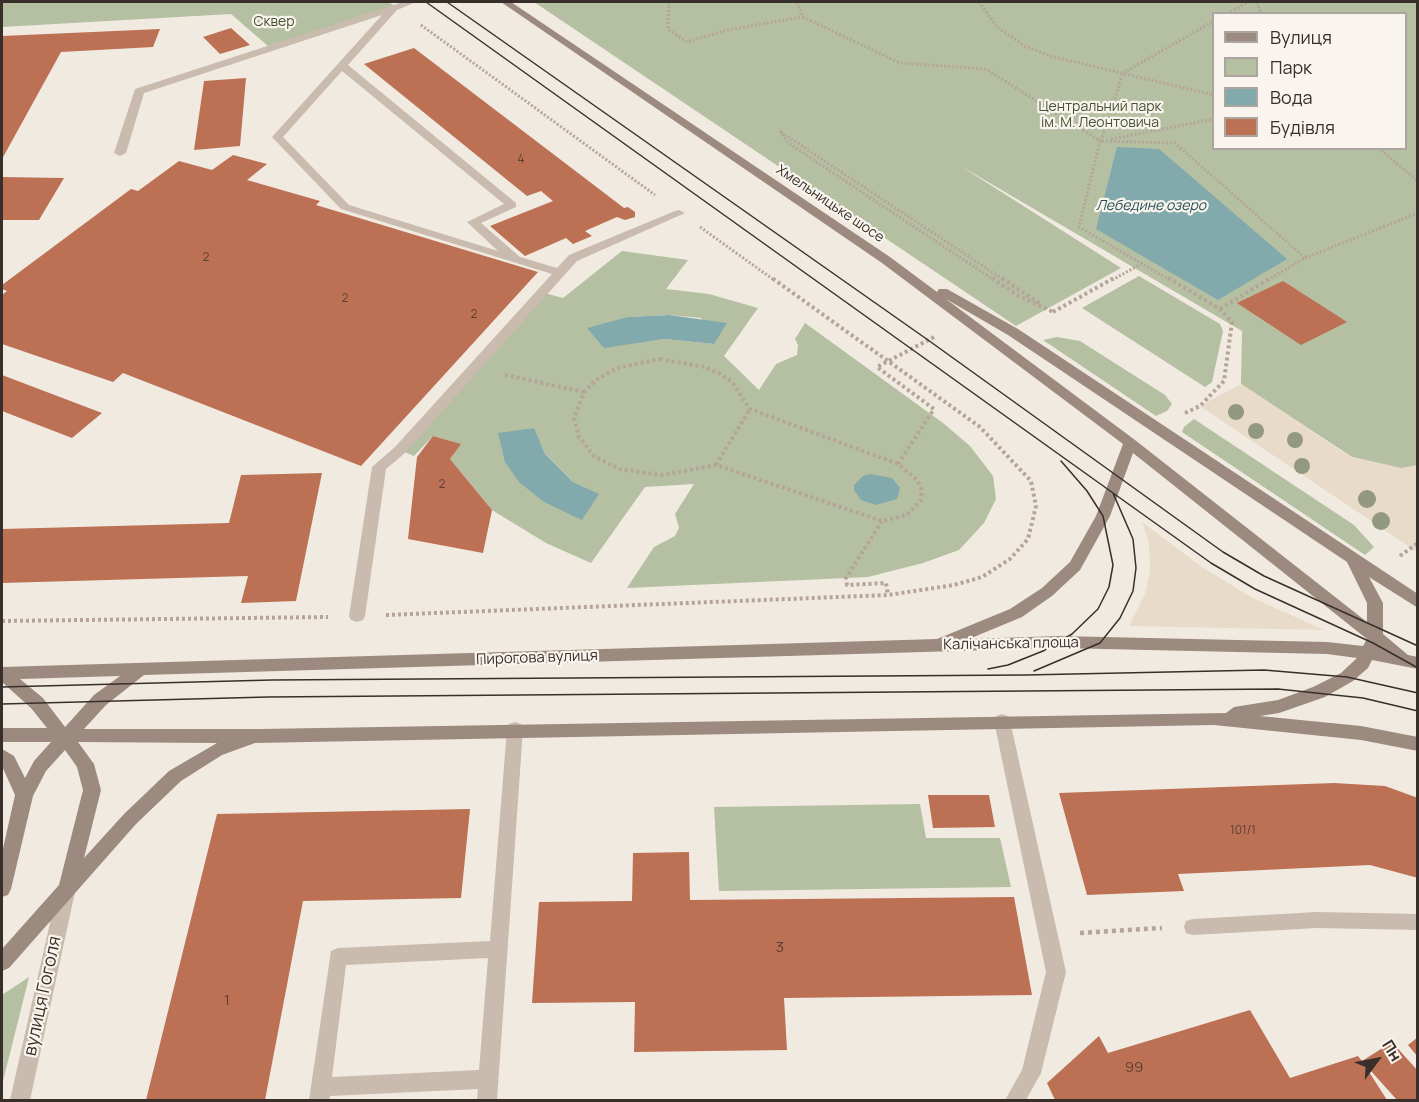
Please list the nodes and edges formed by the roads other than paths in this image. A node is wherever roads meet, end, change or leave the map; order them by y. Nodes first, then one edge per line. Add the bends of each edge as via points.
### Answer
1 (411, 2) edge
2 (505, 2) edge
3 (395, 6) junction
4 (342, 65) junction
5 (120, 153) dead end
6 (679, 213) road end
7 (516, 260) junction
8 (886, 260) junction
9 (557, 272) junction
10 (1130, 443) junction
11 (1350, 558) junction
12 (1418, 602) edge
13 (357, 616) road end
14 (935, 645) junction
15 (1372, 645) junction
16 (1410, 661) edge
17 (1418, 669) edge
18 (139, 670) junction
19 (2, 673) edge
20 (1214, 718) junction
21 (1002, 721) junction
22 (515, 729) junction
23 (2, 735) edge
24 (260, 736) junction
25 (65, 737) junction
26 (1418, 744) edge
27 (2, 756) edge
28 (24, 795) junction
29 (2, 889) edge
30 (66, 892) junction
31 (1418, 922) edge
32 (1193, 927) road end
33 (498, 949) junction
34 (2, 962) edge
35 (488, 1079) junction
36 (320, 1094) edge
37 (20, 1101) edge
38 (487, 1101) edge
39 (1015, 1101) edge

1 - 3 street
2 - 8 main road, Хмельницьке шосе
3 - 4 street
3 - 5 street via 139,91
4 - 7 street via 512,205 473,222
4 - 7 street via 277,137 345,207
6 - 9 street via 573,258
7 - 9 street
8 - 10 main road, Хмельницьке шосе
8 - 11 main road via 1013,332
9 - 13 street via 400,450 379,467
10 - 14 main road, Калічанська площа via 1102,516 1075,566 1016,613
10 - 15 main road, Калічанська площа
11 - 12 main road
11 - 15 main road via 1375,603
14 - 15 main road, Калічанська площа
14 - 18 main road, Пирогова вулиця
15 - 16 main road, Калічанська площа
15 - 20 main road via 1347,678 1319,692 1279,706
16 - 17 main road, Калічанська площа
18 - 19 main road, Пирогова вулиця
18 - 25 main road via 100,700
19 - 25 main road, Пирогова вулиця via 37,702
20 - 21 main road
20 - 26 main road
21 - 22 main road, Пирогова вулиця
21 - 39 street via 1056,972 1031,1073
22 - 24 main road, Пирогова вулиця
22 - 33 street
23 - 25 main road
24 - 25 main road, Пирогова вулиця
24 - 30 main road, Пирогова вулиця via 216,750 175,776 130,819
25 - 28 main road via 40,766
25 - 30 main road, Пирогова вулиця via 85,764 92,790
27 - 28 main road
28 - 29 main road
30 - 34 main road, Пирогова вулиця
30 - 37 street, вулиця Гоголя
31 - 32 street via 1317,920
33 - 35 street
33 - 36 street via 338,957
35 - 36 street
35 - 38 street

